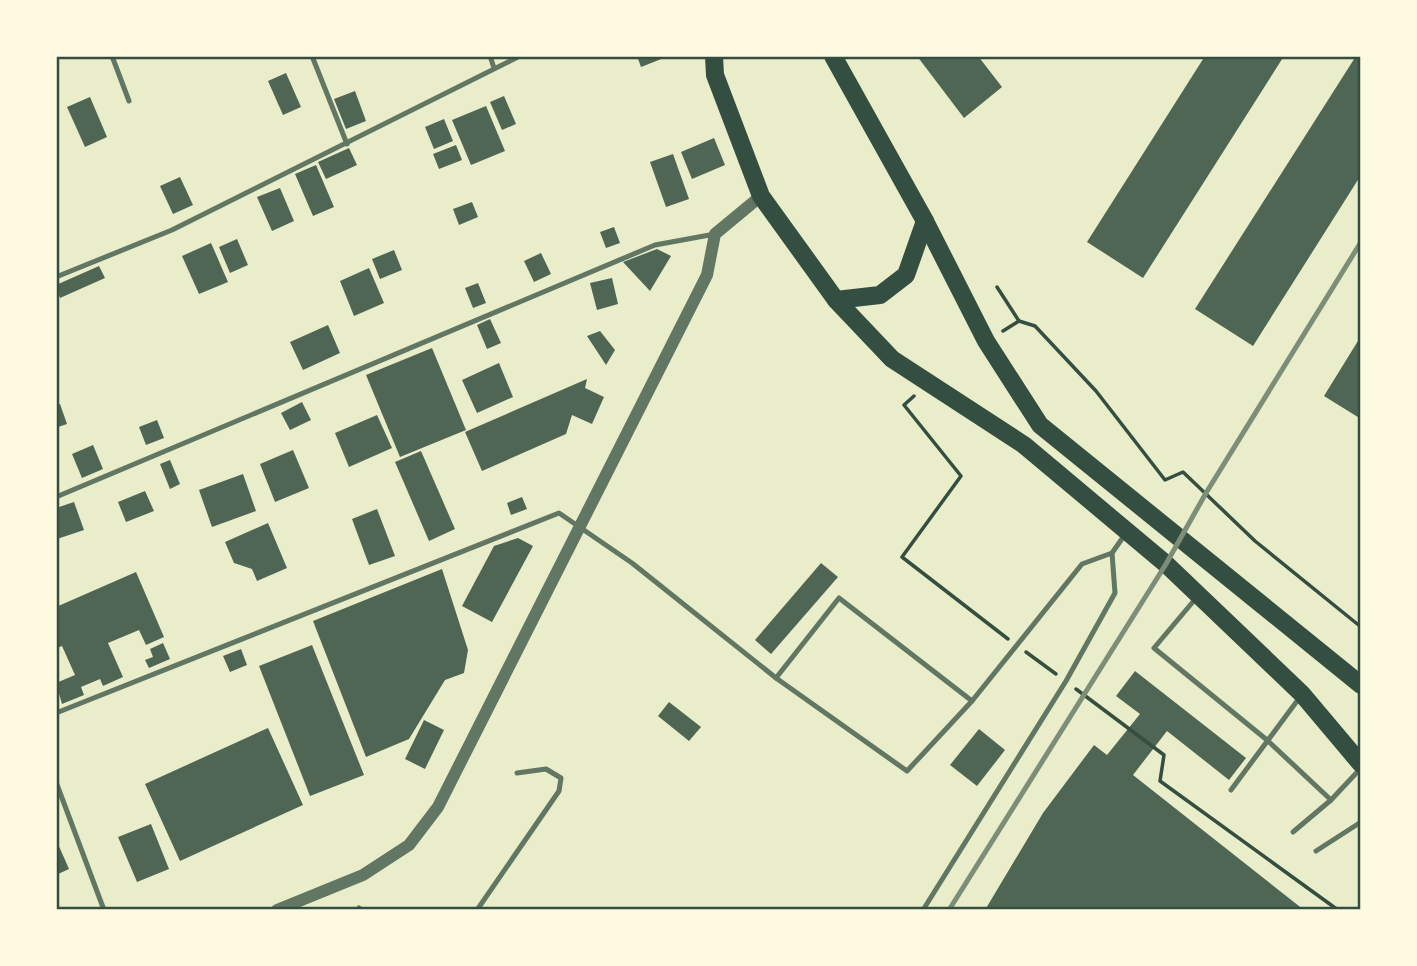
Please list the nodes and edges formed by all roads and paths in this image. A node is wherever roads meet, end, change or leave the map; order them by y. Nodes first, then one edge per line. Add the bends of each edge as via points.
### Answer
1 (112, 56) edge
2 (312, 56) edge
3 (489, 56) edge
4 (520, 56) edge
5 (714, 56) edge
6 (833, 56) edge
7 (494, 68) junction
8 (129, 101) dead end
9 (347, 144) junction
10 (761, 196) junction
11 (925, 221) junction
12 (715, 234) junction
13 (56, 277) edge
14 (998, 287) dead end
15 (836, 300) junction
16 (1019, 321) junction
17 (1003, 331) dead end
18 (904, 405) dead end
19 (56, 497) edge
20 (580, 527) junction
21 (1127, 532) junction
22 (1112, 553) junction
23 (1199, 595) junction
24 (1361, 627) edge
25 (1016, 645) junction
26 (776, 678) junction
27 (1066, 681) junction
28 (1361, 685) edge
29 (1302, 694) junction
30 (972, 701) junction
31 (56, 713) edge
32 (1267, 740) junction
33 (1361, 766) edge
34 (517, 773) dead end
35 (56, 782) edge
36 (1231, 790) dead end
37 (1331, 800) junction
38 (1361, 822) edge
39 (1293, 832) dead end
40 (1317, 851) dead end
41 (104, 910) edge
42 (277, 910) edge
43 (477, 910) edge
44 (923, 910) edge
45 (1338, 910) edge

1 - 8 lane
2 - 9 lane
3 - 7 lane
4 - 7 lane
5 - 10 main road via 715,75
6 - 11 main road
7 - 9 lane
9 - 13 lane via 172,230
10 - 12 street
10 - 15 main road
11 - 15 main road via 906,275 880,295
11 - 28 main road via 986,341 1040,425
12 - 19 lane via 655,245
12 - 20 street via 707,275
14 - 16 path
15 - 21 main road via 892,359 1024,445
16 - 17 path
16 - 24 path via 1035,326 1096,391 1165,480 1183,472 1255,541
18 - 25 path via 961,476 902,556
20 - 26 lane
20 - 31 lane via 559,513
20 - 42 street via 438,807 409,845 363,876
21 - 22 lane
21 - 23 main road
22 - 25 lane via 1082,564
22 - 27 lane via 1115,593
23 - 29 main road
23 - 32 lane via 1154,648
25 - 27 path
25 - 30 lane
26 - 30 lane via 907,771
26 - 30 lane via 839,598
27 - 44 lane
27 - 45 path via 1164,755 1160,781
29 - 32 lane
29 - 33 main road
32 - 36 lane
32 - 37 lane
33 - 37 lane
34 - 43 lane via 546,769 561,778 559,791
35 - 41 lane
37 - 39 lane
38 - 40 lane

